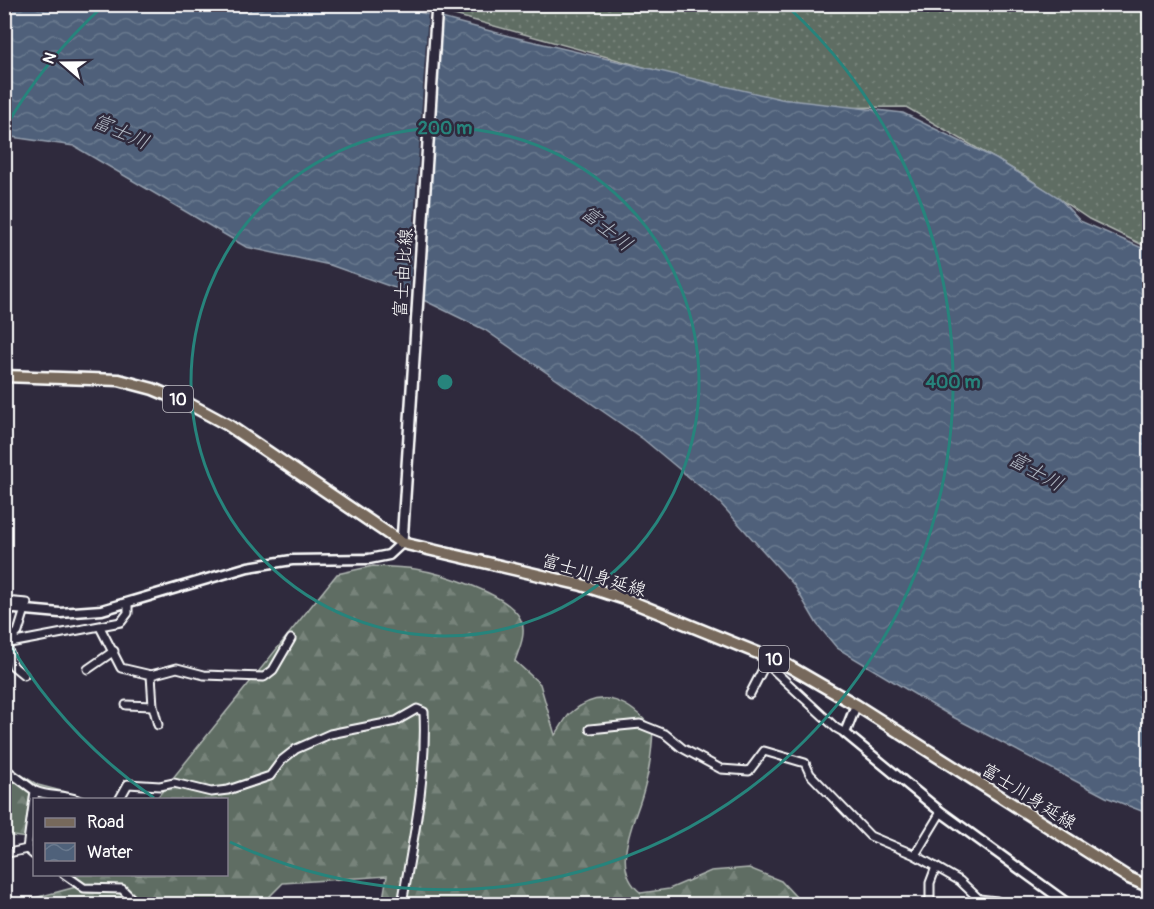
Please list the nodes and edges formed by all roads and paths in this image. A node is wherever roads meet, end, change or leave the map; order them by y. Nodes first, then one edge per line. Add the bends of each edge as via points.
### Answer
1 (437, 4) edge
2 (4, 376) edge
3 (402, 543) junction
4 (4, 600) edge
5 (128, 604) junction
6 (4, 608) edge
7 (26, 611) junction
8 (100, 627) junction
9 (291, 639) dead end
10 (7, 645) edge
11 (114, 651) junction
12 (88, 669) dead end
13 (24, 675) dead end
14 (151, 675) junction
15 (750, 694) dead end
16 (126, 705) dead end
17 (856, 705) junction
18 (153, 706) junction
19 (158, 725) dead end
20 (590, 729) dead end
21 (845, 733) junction
22 (4, 768) edge
23 (35, 792) junction
24 (34, 798) edge
25 (67, 798) edge
26 (120, 798) edge
27 (33, 806) edge
28 (941, 812) junction
29 (27, 849) junction
30 (4, 854) edge
31 (33, 854) edge
32 (915, 855) junction
33 (936, 867) junction
34 (67, 876) edge
35 (1149, 887) edge
36 (997, 901) dead end
37 (130, 904) edge
38 (402, 904) edge
39 (924, 904) edge
40 (1068, 904) edge

1 - 3 main road, 富士由比線
2 - 3 main road, 富士川身延線 / 10 via 119,380 191,405 228,425
3 - 5 street via 389,555 369,559 292,560 248,567
3 - 17 main road, 富士川身延線 / 10 via 626,599 785,664
4 - 7 street via 27,603
5 - 7 street via 60,613
5 - 8 street via 128,614 121,622
6 - 7 street
7 - 10 street via 18,633
8 - 10 street
8 - 11 street
9 - 14 street via 273,670 264,677 204,675 177,668
10 - 13 street via 13,666
11 - 12 street
11 - 14 street via 121,668
14 - 18 street
15 - 21 street via 766,663
16 - 18 street
17 - 21 street
17 - 35 main road, 富士川身延線 / 10 via 1029,816
18 - 19 street
20 - 32 street via 640,724 665,734 721,769 749,771 764,751 805,763 810,774 870,836
21 - 28 street
22 - 23 street
23 - 24 street
23 - 25 street
26 - 38 street via 128,784 174,783 211,792 228,790 270,776 296,749 330,734 396,721 417,710 424,712 423,786
27 - 29 street
28 - 32 street
28 - 40 street
29 - 30 street
29 - 31 street
32 - 33 street
33 - 36 street via 960,881 979,899
33 - 39 street via 930,883 930,900
34 - 37 street via 84,888 122,889 131,898

